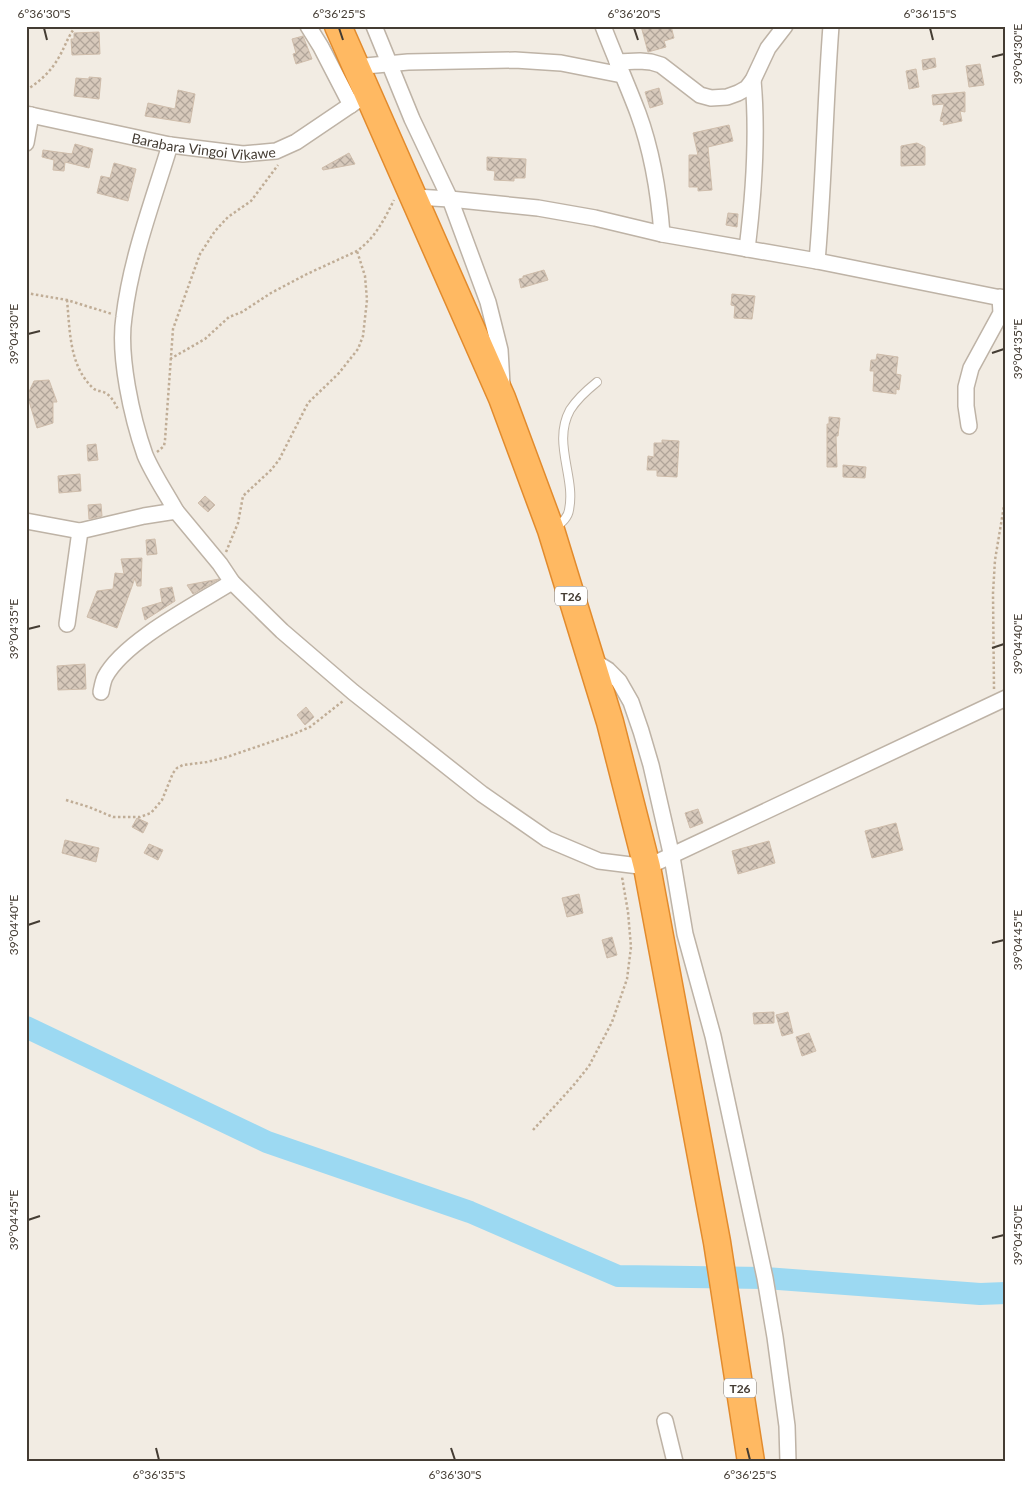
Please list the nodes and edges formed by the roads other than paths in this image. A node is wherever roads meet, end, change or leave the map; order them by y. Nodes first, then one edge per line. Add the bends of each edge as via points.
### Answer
1 (308, 26) edge
2 (338, 26) edge
3 (374, 26) edge
4 (603, 26) edge
5 (785, 26) edge
6 (831, 26) edge
7 (388, 64) junction
8 (355, 67) junction
9 (620, 69) junction
10 (753, 80) junction
11 (359, 100) junction
12 (29, 114) edge
13 (26, 143) edge
14 (170, 144) junction
15 (410, 187) junction
16 (450, 199) junction
17 (662, 234) junction
18 (747, 249) junction
19 (817, 261) junction
20 (1003, 298) edge
21 (597, 382) dead end
22 (502, 398) junction
23 (969, 426) dead end
24 (176, 511) junction
25 (26, 521) edge
26 (551, 530) junction
27 (80, 531) junction
28 (232, 582) junction
29 (67, 624) dead end
30 (591, 660) junction
31 (101, 692) dead end
32 (1000, 701) edge
33 (672, 857) junction
34 (647, 867) junction
35 (665, 1421) dead end
36 (674, 1462) edge
37 (751, 1462) edge
38 (788, 1462) edge

1 - 11 street
2 - 8 highway, T26
3 - 7 street
4 - 9 street
5 - 10 street via 768,48
6 - 19 street
7 - 8 street
7 - 9 street via 515,60
7 - 16 street
8 - 11 highway, T26
9 - 10 street via 640,60 661,65 700,95 710,98 738,93
9 - 17 street via 650,156
10 - 18 street via 755,164
11 - 14 street, Barabara Vingoi Vikawe via 296,142 276,151 243,154
11 - 15 highway, T26
12 - 13 street
12 - 14 street, Barabara Vingoi Vikawe
14 - 24 street via 134,264 124,317 126,379 137,423 146,456
15 - 16 street
15 - 22 highway, T26
16 - 17 street via 538,208
16 - 22 street via 488,302 500,350
17 - 18 street
18 - 19 street
19 - 20 street
20 - 23 street via 1001,313 970,368 966,387
21 - 26 lane via 580,396 565,425 569,511
22 - 26 highway, T26
24 - 27 street
24 - 28 street
25 - 27 street
26 - 30 highway, T26
27 - 29 street
28 - 31 street via 146,635 116,662 105,677
28 - 34 street via 282,631 353,692 482,794 547,839 599,861
30 - 33 street via 619,681 630,702 641,731
30 - 34 highway, T26
32 - 33 street
33 - 34 street
33 - 38 street via 685,934 713,1036 765,1278 776,1337
34 - 37 highway, T26 via 717,1242
35 - 36 street

